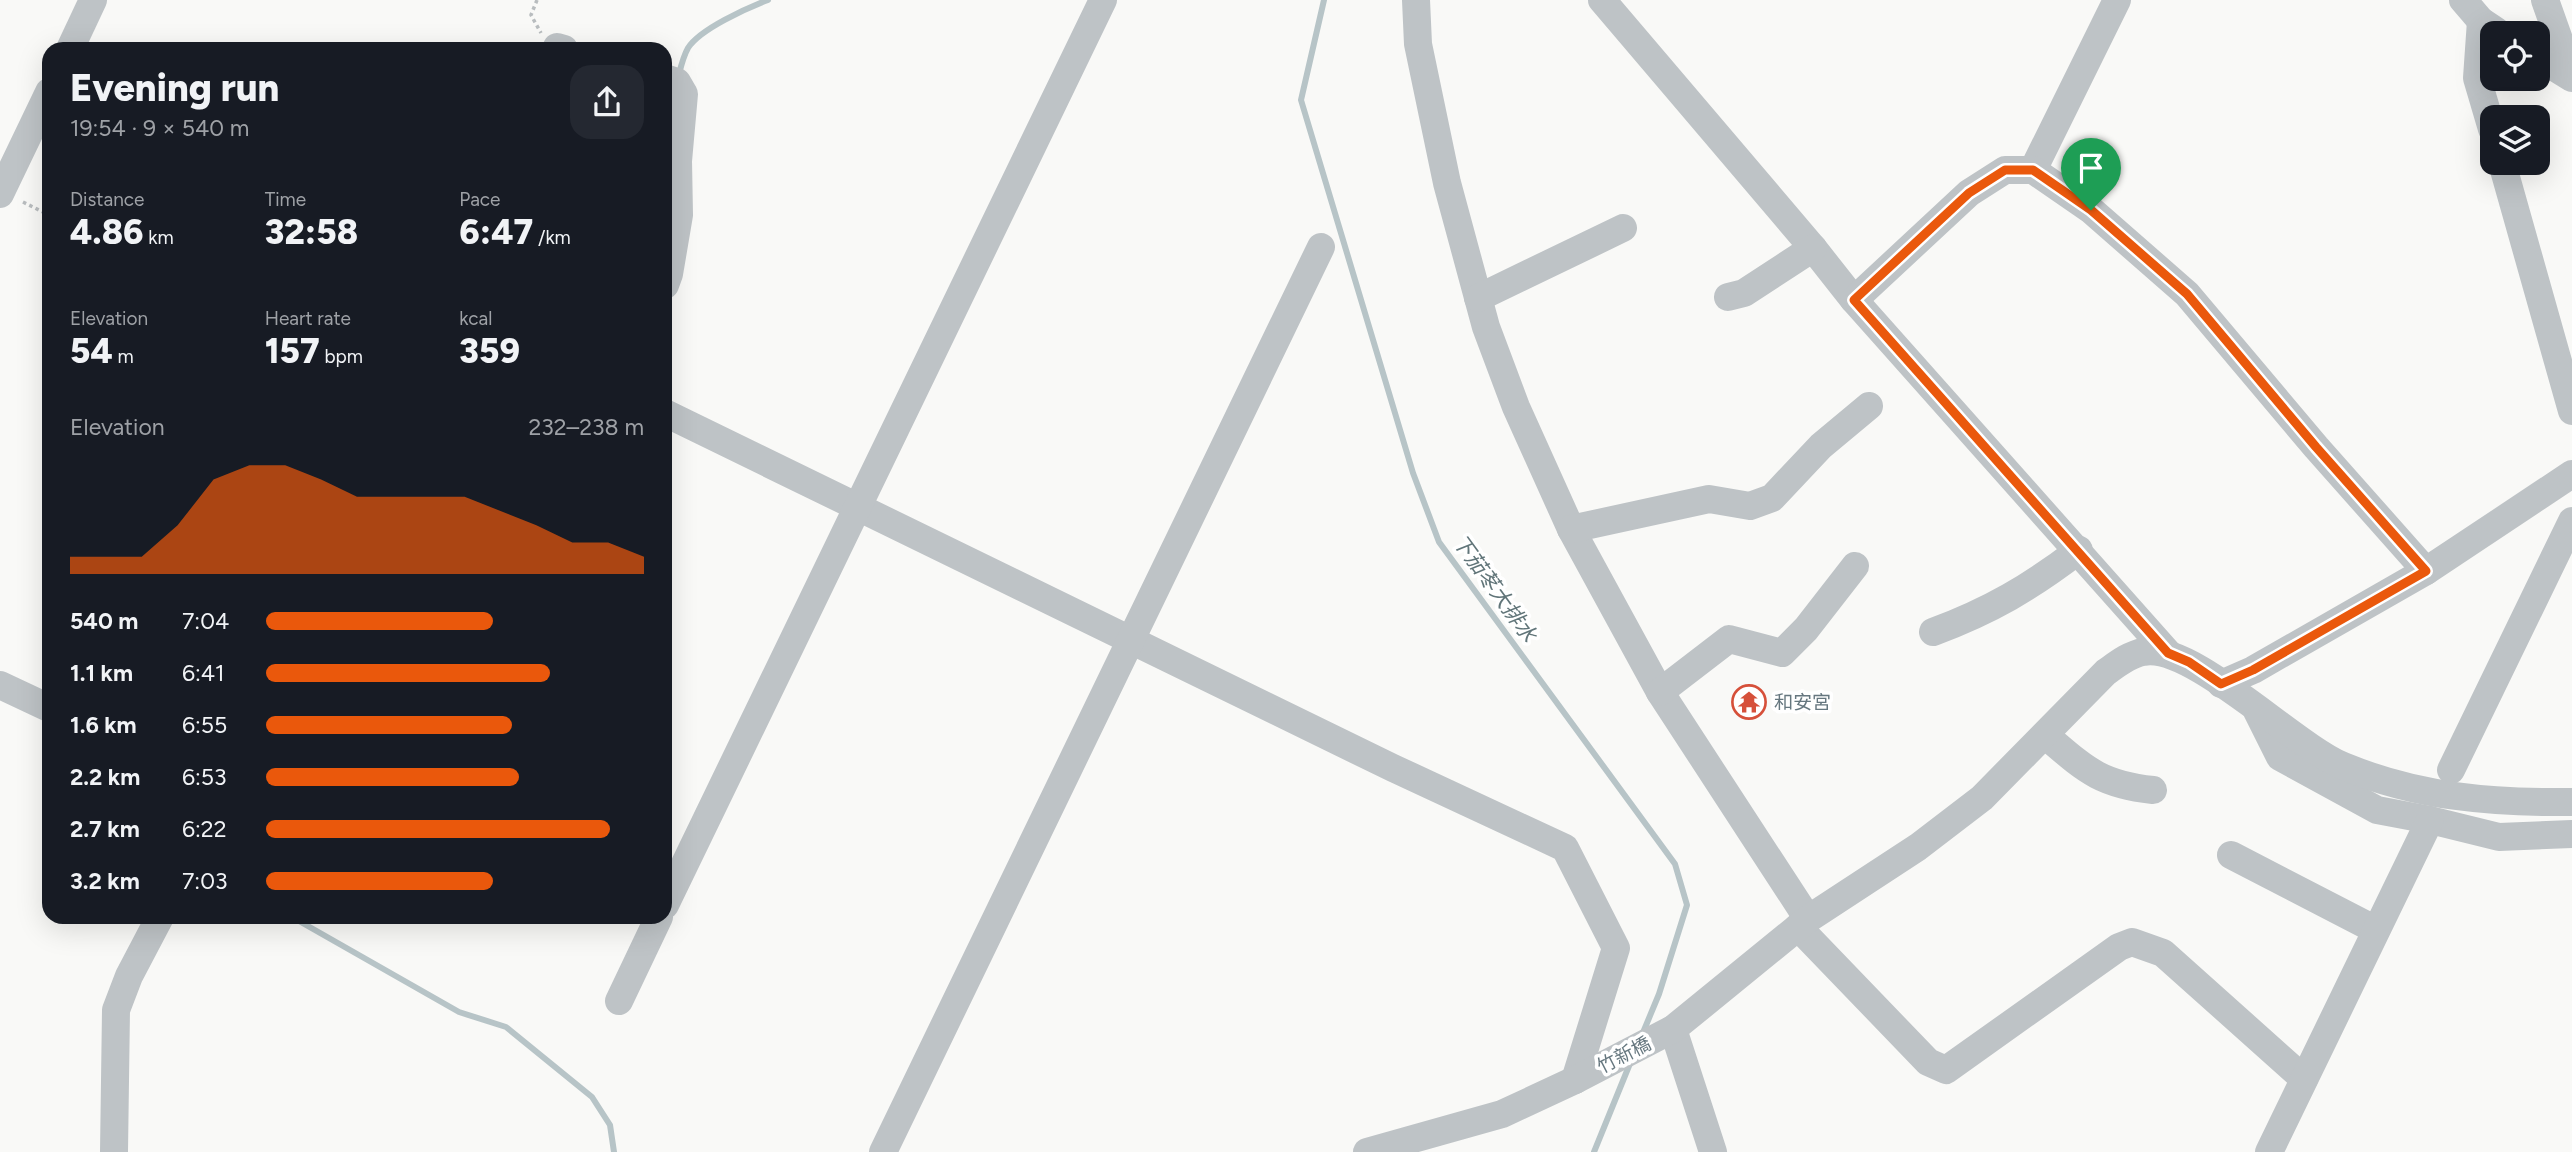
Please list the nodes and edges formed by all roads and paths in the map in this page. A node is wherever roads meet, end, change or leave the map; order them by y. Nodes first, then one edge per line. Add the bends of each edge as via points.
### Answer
1 (93, 0) edge
2 (537, 0) edge
3 (1103, 0) edge
4 (1416, 0) edge
5 (1602, 0) edge
6 (2117, 0) edge
7 (2463, 0) edge
8 (2549, 1) edge
9 (2485, 21) edge
10 (73, 42) edge
11 (553, 42) edge
12 (2550, 64) edge
13 (2480, 67) edge
14 (2572, 77) edge
15 (672, 80) edge
16 (2480, 88) edge
17 (42, 107) edge
18 (2033, 170) junction
19 (2505, 175) edge
20 (1, 193) edge
21 (42, 212) edge
22 (1623, 228) dead end
23 (1321, 247) dead end
24 (1813, 248) junction
25 (672, 256) edge
26 (1728, 297) dead end
27 (1478, 298) junction
28 (1854, 300) junction
29 (1869, 406) dead end
30 (2572, 411) edge
31 (672, 416) edge
32 (2572, 474) edge
33 (856, 507) junction
34 (2572, 521) edge
35 (1571, 529) junction
36 (2078, 550) junction
37 (1855, 566) dead end
38 (2426, 571) junction
39 (1933, 632) dead end
40 (1131, 641) junction
41 (2168, 653) junction
42 (2221, 684) junction
43 (0, 685) edge
44 (1660, 692) junction
45 (42, 705) edge
46 (2256, 708) junction
47 (2045, 735) junction
48 (2451, 770) dead end
49 (2152, 790) dead end
50 (2572, 802) edge
51 (2430, 820) junction
52 (2572, 834) edge
53 (2231, 855) dead end
54 (672, 890) edge
55 (1803, 923) junction
56 (156, 924) edge
57 (656, 924) edge
58 (2376, 930) junction
59 (619, 1001) dead end
60 (1673, 1029) junction
61 (2304, 1079) junction
62 (1575, 1080) junction
63 (114, 1152) edge
64 (883, 1152) edge
65 (1367, 1152) edge
66 (1713, 1152) edge
67 (2269, 1152) edge

1 - 10 street
2 - 11 path via 531,15 539,32
3 - 33 street
4 - 27 street via 1418,44 1447,183
5 - 24 street
6 - 18 street
7 - 9 street
8 - 14 street
12 - 14 street
13 - 16 street
15 - 25 street via 684,94 679,215
17 - 20 street
18 - 28 street via 2005,170 1969,193
18 - 38 street via 2091,210 2187,294
19 - 30 street
20 - 21 path
22 - 27 street
23 - 40 street
24 - 26 street via 1744,293
24 - 28 street
27 - 35 street via 1516,407
28 - 36 street
29 - 35 street via 1821,446 1772,498 1750,506 1709,499
31 - 33 street
32 - 38 street
33 - 40 street
33 - 54 street
34 - 48 street
35 - 44 street
36 - 39 street via 2026,589 1977,616
36 - 41 street
37 - 44 street via 1782,653 1729,639
38 - 42 street
40 - 62 street via 1565,848 1616,948
40 - 64 street
41 - 42 street
41 - 47 street, 竹新橋 via 2143,652 2121,662
42 - 46 street
43 - 45 street
44 - 55 street
46 - 50 street via 2341,765 2403,786 2508,802
46 - 51 street via 2280,757 2377,810
47 - 49 street via 2102,779
47 - 55 street, 竹新橋 via 1982,798 1918,847
51 - 52 street via 2499,837
51 - 58 street
53 - 58 street
55 - 60 street, 竹新橋
55 - 61 street via 1928,1062 1946,1070 2132,942 2163,953
56 - 63 street via 116,1010
57 - 59 street
58 - 61 street
60 - 62 street, 竹新橋
60 - 66 street
61 - 67 street
62 - 65 street, 竹新橋 via 1503,1114

